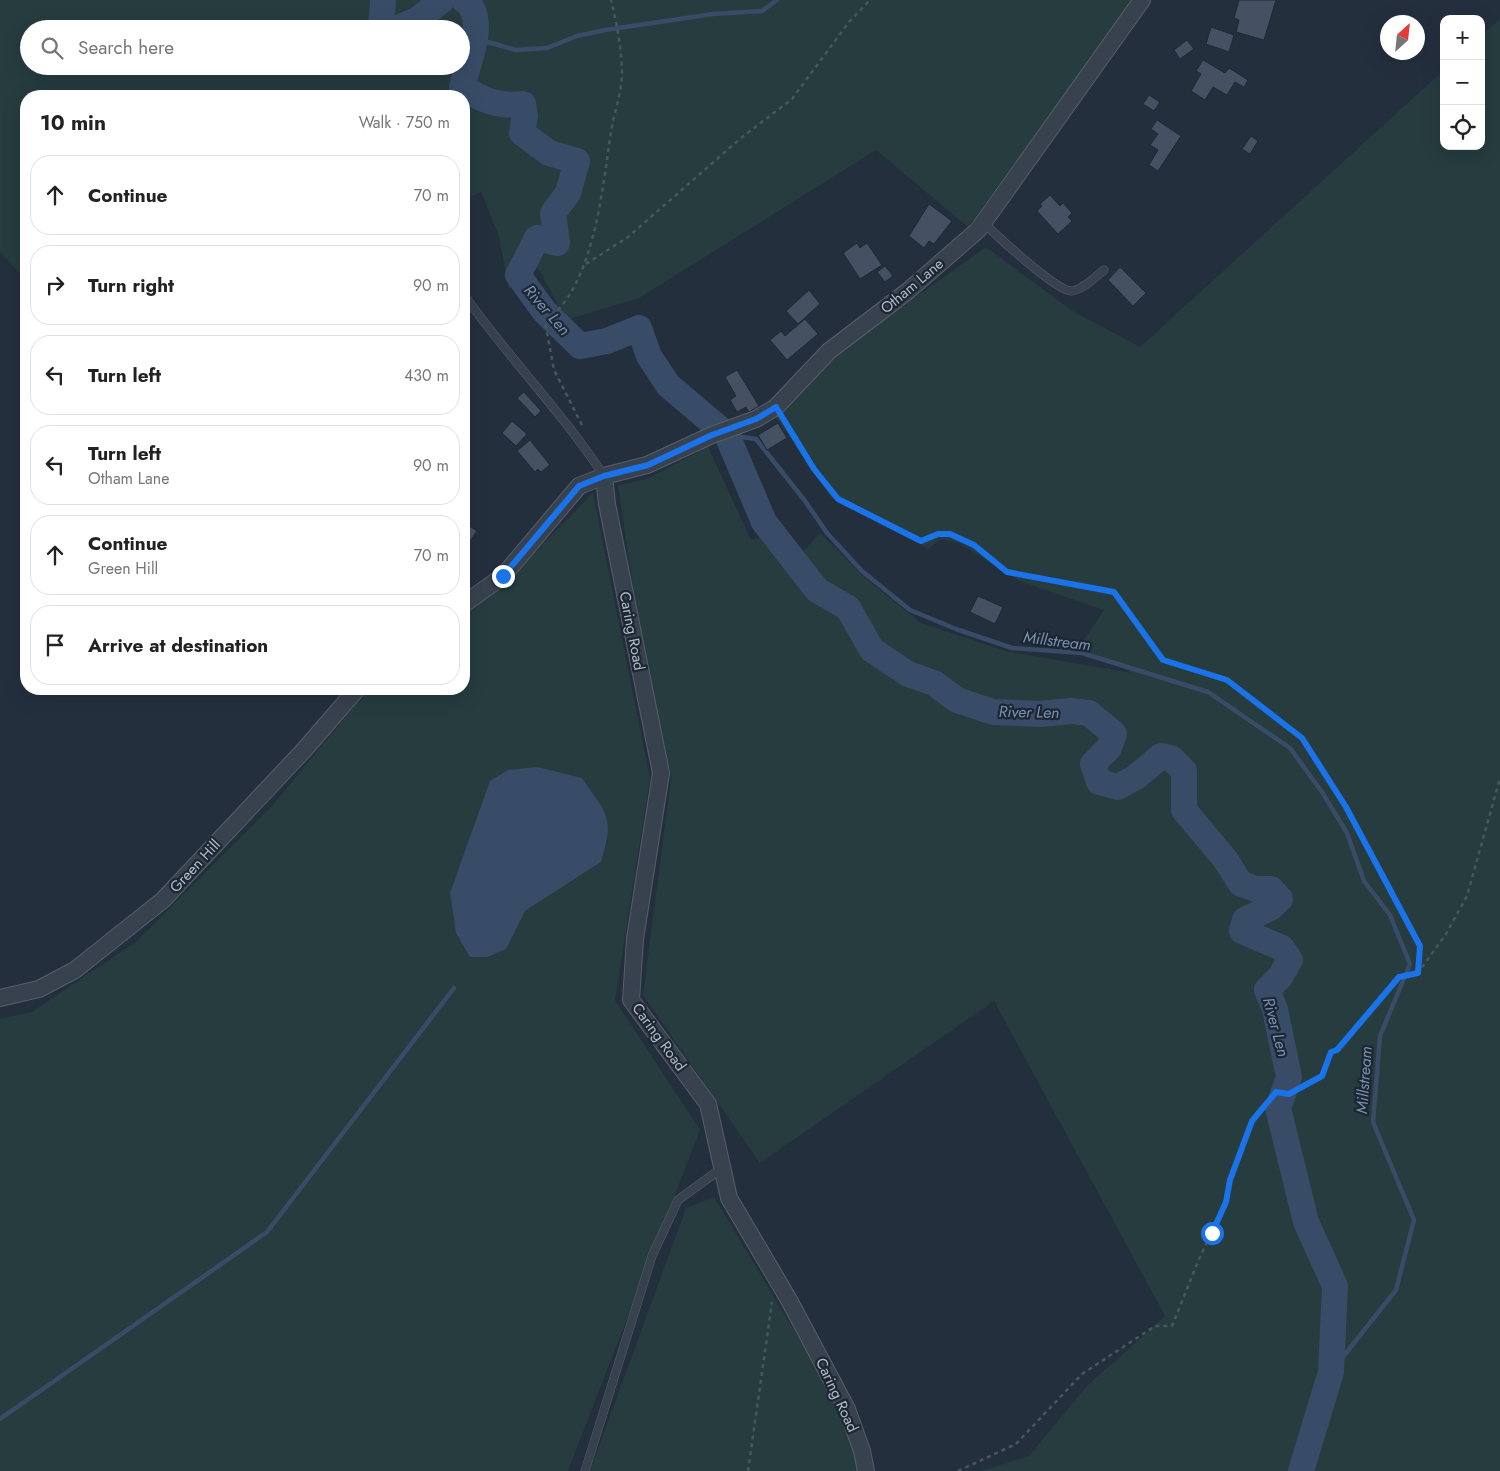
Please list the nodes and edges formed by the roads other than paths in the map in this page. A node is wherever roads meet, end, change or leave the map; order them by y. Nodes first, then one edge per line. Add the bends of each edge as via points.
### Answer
1 (1142, 0) edge
2 (983, 222) junction
3 (1104, 270) dead end
4 (470, 303) edge
5 (604, 476) junction
6 (470, 600) edge
7 (352, 695) edge
8 (0, 998) edge
9 (722, 1168) junction
10 (585, 1471) edge
11 (866, 1471) edge

1 - 2 street, Otham Lane
2 - 3 lane via 1050,281 1066,291 1084,286
2 - 5 street, Otham Lane via 978,230 908,291 829,351 776,407 756,419 712,435 648,465
4 - 5 lane
5 - 6 street via 579,486 503,576
5 - 9 street, Caring Road via 661,773 635,940 631,1000 708,1104
7 - 8 street, Green Hill via 163,900 75,970 39,989
9 - 10 lane via 678,1200 652,1256
9 - 11 street, Caring Road via 729,1198 847,1409

